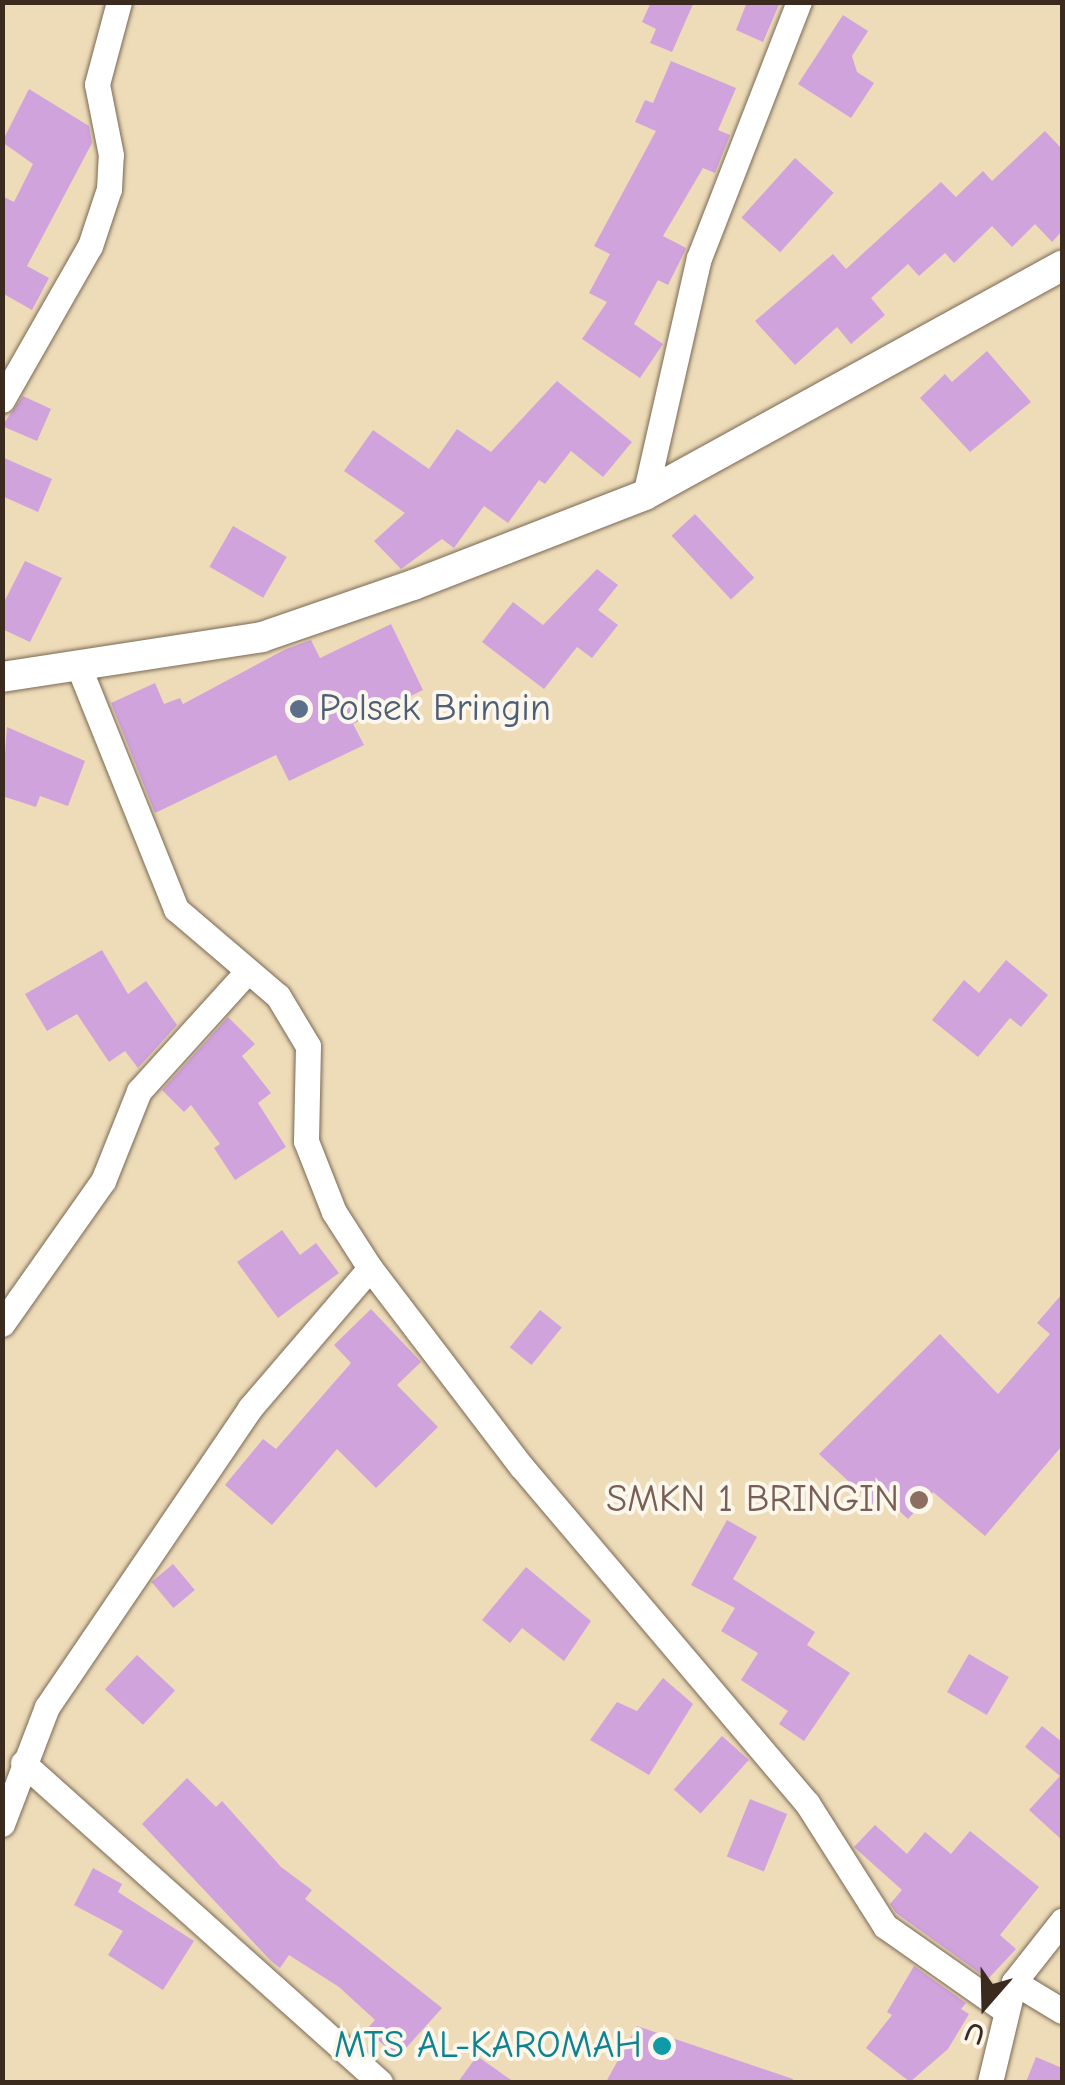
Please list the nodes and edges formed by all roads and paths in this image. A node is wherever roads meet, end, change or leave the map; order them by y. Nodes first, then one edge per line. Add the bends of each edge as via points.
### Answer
1 (118, 2) edge
2 (798, 2) edge
3 (1062, 266) edge
4 (2, 400) edge
5 (645, 495) junction
6 (80, 670) junction
7 (2, 677) edge
8 (248, 972) junction
9 (370, 1268) junction
10 (2, 1324) edge
11 (23, 1763) junction
12 (2, 1824) edge
13 (1062, 1921) edge
14 (1014, 1982) junction
15 (1003, 2009) junction
16 (1062, 2011) edge
17 (380, 2082) edge
18 (990, 2082) edge

1 - 4 street via 97,84 111,155 110,189 90,246
2 - 5 street via 699,258
3 - 5 street
5 - 6 street via 262,637
6 - 7 street
6 - 8 street via 176,909
8 - 9 street via 278,996 308,1046 306,1141 334,1212
8 - 10 street via 139,1091 103,1180
9 - 11 street via 240,1422 47,1707
9 - 15 street via 521,1466 807,1804 885,1926
11 - 12 street
11 - 17 street
13 - 14 street
14 - 15 street
14 - 16 street
15 - 18 street

